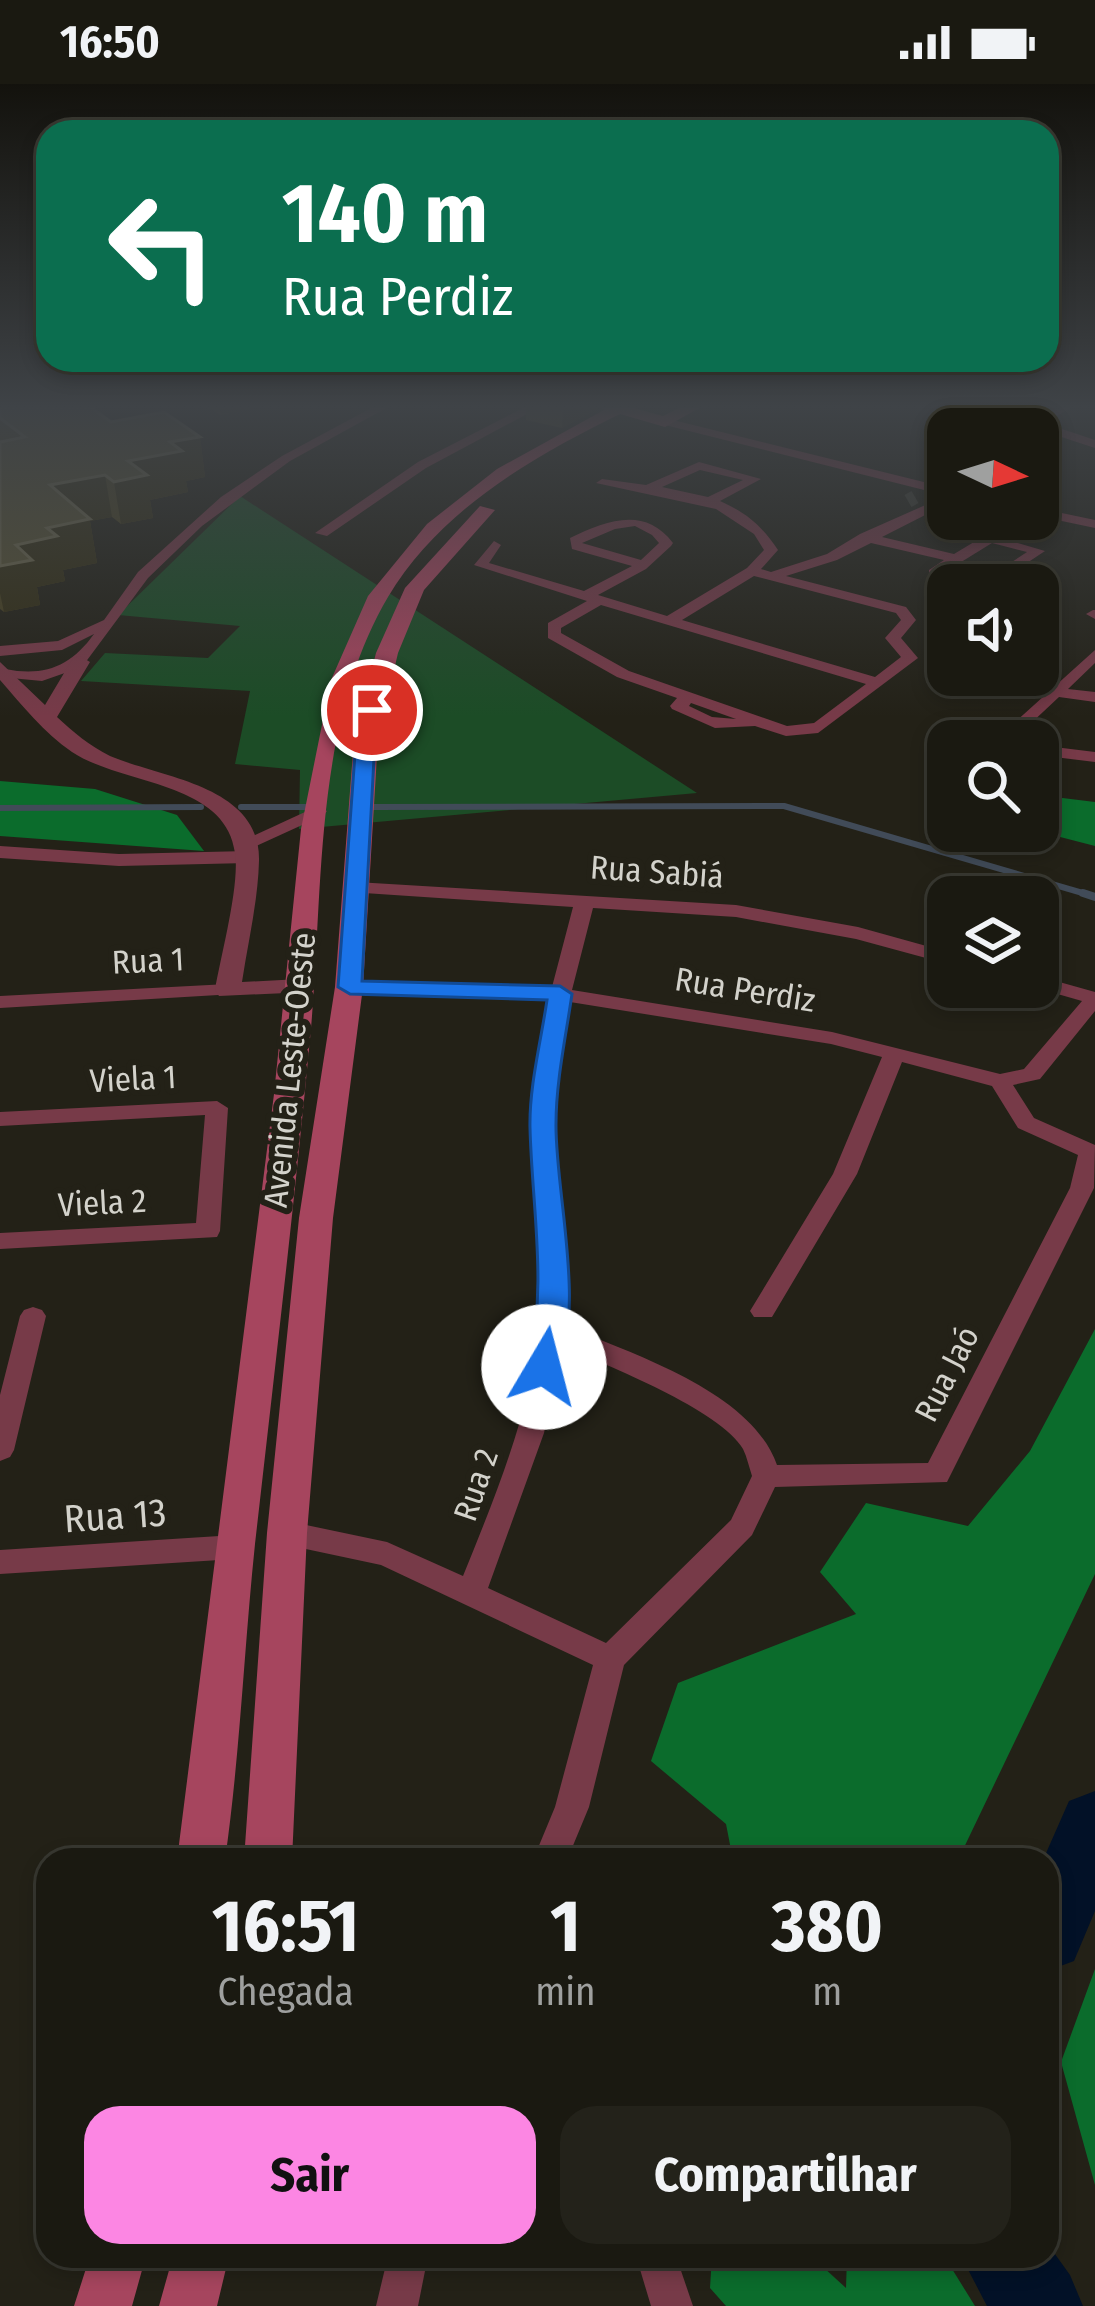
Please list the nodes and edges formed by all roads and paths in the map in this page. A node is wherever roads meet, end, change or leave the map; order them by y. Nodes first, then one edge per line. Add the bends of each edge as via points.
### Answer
1 (215, 510) edge
2 (356, 510) edge
3 (455, 510) edge
4 (487, 510) edge
5 (724, 510) edge
6 (896, 510) tunnel mouth
7 (921, 510) tunnel mouth
8 (1059, 516) edge
9 (1095, 524) edge
10 (322, 533) dead end
11 (862, 537) junction
12 (986, 540) edge
13 (1001, 540) edge
14 (494, 545) dead end
15 (771, 550) junction
16 (956, 559) junction
17 (641, 564) junction
18 (949, 564) edge
19 (1017, 564) edge
20 (812, 566) junction
21 (760, 573) junction
22 (818, 587) junction
23 (592, 598) junction
24 (108, 619) junction
25 (668, 621) junction
26 (1095, 655) edge
27 (80, 662) junction
28 (2, 664) edge
29 (879, 683) junction
30 (342, 686) junction
31 (378, 687) junction
32 (1059, 687) edge
33 (1059, 693) edge
34 (1050, 696) edge
35 (1095, 697) edge
36 (48, 716) junction
37 (1024, 720) edge
38 (1059, 753) edge
39 (1095, 757) edge
40 (318, 811) junction
41 (247, 850) junction
42 (0, 853) edge
43 (356, 888) junction
44 (585, 900) junction
45 (927, 952) edge
46 (300, 987) junction
47 (350, 987) junction
48 (1059, 988) edge
49 (228, 990) junction
50 (560, 994) junction
51 (1095, 998) edge
52 (0, 1002) edge
53 (341, 1055) junction
54 (894, 1055) junction
55 (293, 1057) junction
56 (1000, 1081) junction
57 (0, 1119) edge
58 (1093, 1153) edge
59 (208, 1231) joint
60 (0, 1241) edge
61 (763, 1311) dead end
62 (33, 1316) dead end
63 (552, 1331) junction
64 (0, 1450) edge
65 (766, 1476) junction
66 (287, 1534) junction
67 (235, 1547) junction
68 (0, 1562) edge
69 (471, 1593) junction
70 (610, 1659) junction
71 (204, 1848) edge
72 (269, 1848) edge
73 (555, 1848) edge
74 (114, 2268) edge
75 (198, 2268) edge
76 (406, 2268) edge
77 (660, 2268) edge
78 (103, 2306) edge
79 (188, 2306) edge
80 (398, 2306) edge
81 (671, 2306) edge

1 - 24 street
2 - 10 street
3 - 30 main road, Avenida Leste-Oeste via 407,555 377,601
4 - 31 main road, Avenida Leste-Oeste via 415,588
5 - 15 street via 746,518
6 - 11 street
7 - 11 street
8 - 9 street
11 - 15 street via 820,550
11 - 16 street
11 - 20 street
12 - 16 street
13 - 19 street via 1037,551
14 - 23 street via 479,564
15 - 21 street
16 - 18 street
17 - 17 street via 667,545 655,530 615,521 574,541
17 - 23 street
20 - 21 street
20 - 22 street
21 - 22 street
21 - 25 street
22 - 29 street via 909,616 893,638 910,656
23 - 25 street
23 - 29 street via 553,635 623,674 692,695 678,706 707,724 811,730
24 - 27 street
24 - 28 street
25 - 29 street
26 - 32 street
27 - 28 street via 33,677
27 - 36 street
28 - 36 street
30 - 31 main road
30 - 40 main road, Avenida Leste-Oeste
31 - 43 main road, Avenida Leste-Oeste via 366,740
33 - 35 street
34 - 37 street
36 - 41 street via 80,748 212,800 231,814
38 - 39 street
40 - 41 street
40 - 46 main road, Avenida Leste-Oeste
41 - 42 street via 119,860
41 - 49 street
43 - 44 street, Rua Sabiá
43 - 47 main road, Avenida Leste-Oeste
44 - 45 street, Rua Sabiá via 736,910
44 - 50 street, Rua 2
46 - 49 street, Rua 1
46 - 55 main road, Avenida Leste-Oeste
47 - 50 street, Rua Perdiz
47 - 53 main road, Avenida Leste-Oeste
48 - 51 street
49 - 52 street, Rua 1
50 - 54 street, Rua Perdiz
50 - 63 street, Rua 2 via 542,1123
51 - 56 street via 1032,1074
53 - 55 main road
53 - 66 main road, Avenida Leste-Oeste via 316,1218
54 - 56 street, Rua Perdiz
54 - 61 street via 845,1174
55 - 67 main road, Avenida Leste-Oeste
56 - 58 street via 1026,1123
57 - 59 street, Viela 1 via 217,1108
58 - 65 street, Rua Jaó via 937,1474
59 - 60 street, Viela 2
62 - 64 street
63 - 65 street via 730,1421 751,1437
63 - 69 street, Rua 2 via 518,1474
65 - 70 street via 742,1527
66 - 69 street via 387,1554
66 - 72 main road, Avenida Leste-Oeste
67 - 68 street, Rua 13
67 - 71 main road, Avenida Leste-Oeste
69 - 70 street
70 - 73 street
74 - 78 main road
75 - 79 main road
76 - 80 street
77 - 81 street

